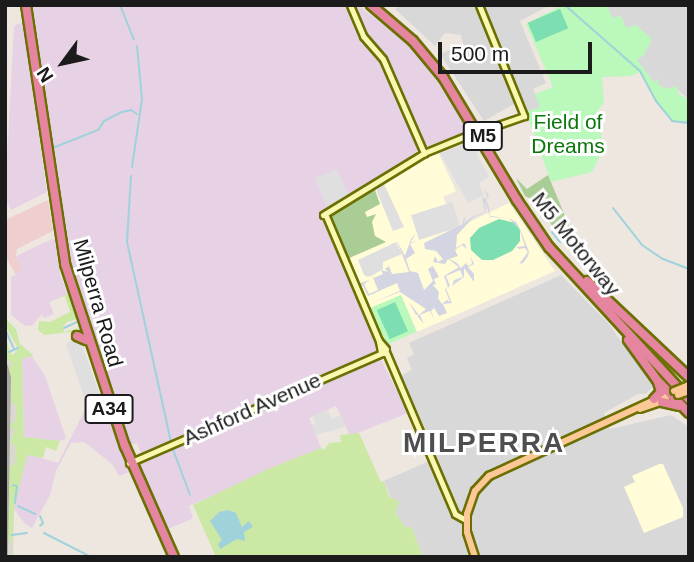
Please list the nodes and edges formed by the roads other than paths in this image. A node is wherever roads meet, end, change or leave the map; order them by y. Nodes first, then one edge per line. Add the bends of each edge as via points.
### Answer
1 (25, 5) edge
2 (350, 5) edge
3 (371, 5) edge
4 (378, 5) edge
5 (478, 5) edge
6 (421, 152) junction
7 (565, 265) junction
8 (579, 274) junction
9 (383, 351) junction
10 (687, 375) edge
11 (657, 380) junction
12 (689, 385) edge
13 (689, 391) edge
14 (673, 394) junction
15 (689, 399) edge
16 (658, 401) junction
17 (687, 411) edge
18 (131, 462) junction
19 (466, 520) junction
20 (173, 557) edge
21 (475, 557) edge

1 - 18 highway, Milperra Road / A34 via 65,264
1 - 18 highway, Milperra Road / A34 via 60,259 81,338
2 - 6 main road via 365,40 383,59
3 - 7 highway, M5 Motorway / M5 via 404,32 438,70 517,200
4 - 8 highway, M5 Motorway / M5 via 437,61 537,224
5 - 6 main road, bridge via 519,103 516,119
6 - 9 main road via 327,214
7 - 11 highway
7 - 15 highway, M5 Motorway / M5
8 - 10 highway
8 - 13 highway, M5 Motorway / M5
9 - 18 main road, Ashford Avenue
9 - 19 main road via 455,514
11 - 14 highway
11 - 16 highway
12 - 14 main road, bridge
13 - 14 main road, bridge
14 - 16 main road
14 - 17 highway
16 - 17 highway via 672,402
16 - 19 main road via 491,474 474,493
18 - 20 highway, Milperra Road / A34
19 - 21 main road

